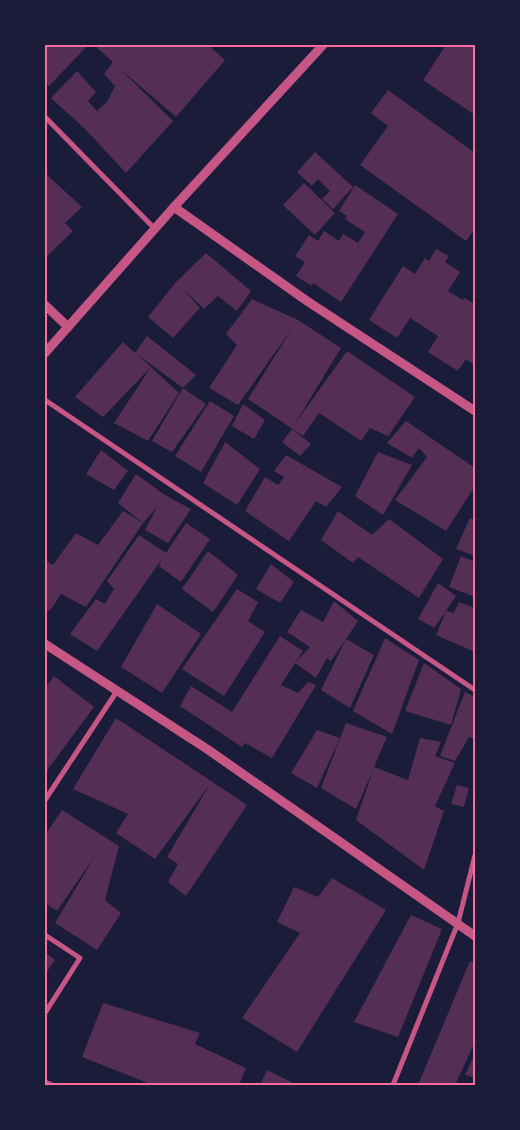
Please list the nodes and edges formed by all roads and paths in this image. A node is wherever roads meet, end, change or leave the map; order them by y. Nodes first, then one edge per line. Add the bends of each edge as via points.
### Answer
1 (324, 45) edge
2 (45, 117) edge
3 (174, 207) junction
4 (154, 229) junction
5 (45, 305) edge
6 (68, 327) junction
7 (45, 353) edge
8 (45, 400) edge
9 (475, 410) edge
10 (45, 644) edge
11 (475, 690) edge
12 (117, 691) junction
13 (45, 800) edge
14 (475, 855) edge
15 (458, 923) junction
16 (45, 935) edge
17 (475, 936) edge
18 (45, 1013) edge
19 (45, 1082) edge
20 (52, 1085) edge
21 (393, 1085) edge

1 - 3 street
2 - 4 street
3 - 4 street
3 - 9 street via 307,301
4 - 6 street
5 - 6 street
6 - 7 street
8 - 11 street
10 - 12 street
12 - 13 street
12 - 15 street via 207,749
14 - 15 street
15 - 17 street
15 - 21 street
16 - 18 street via 80,958
19 - 20 street

